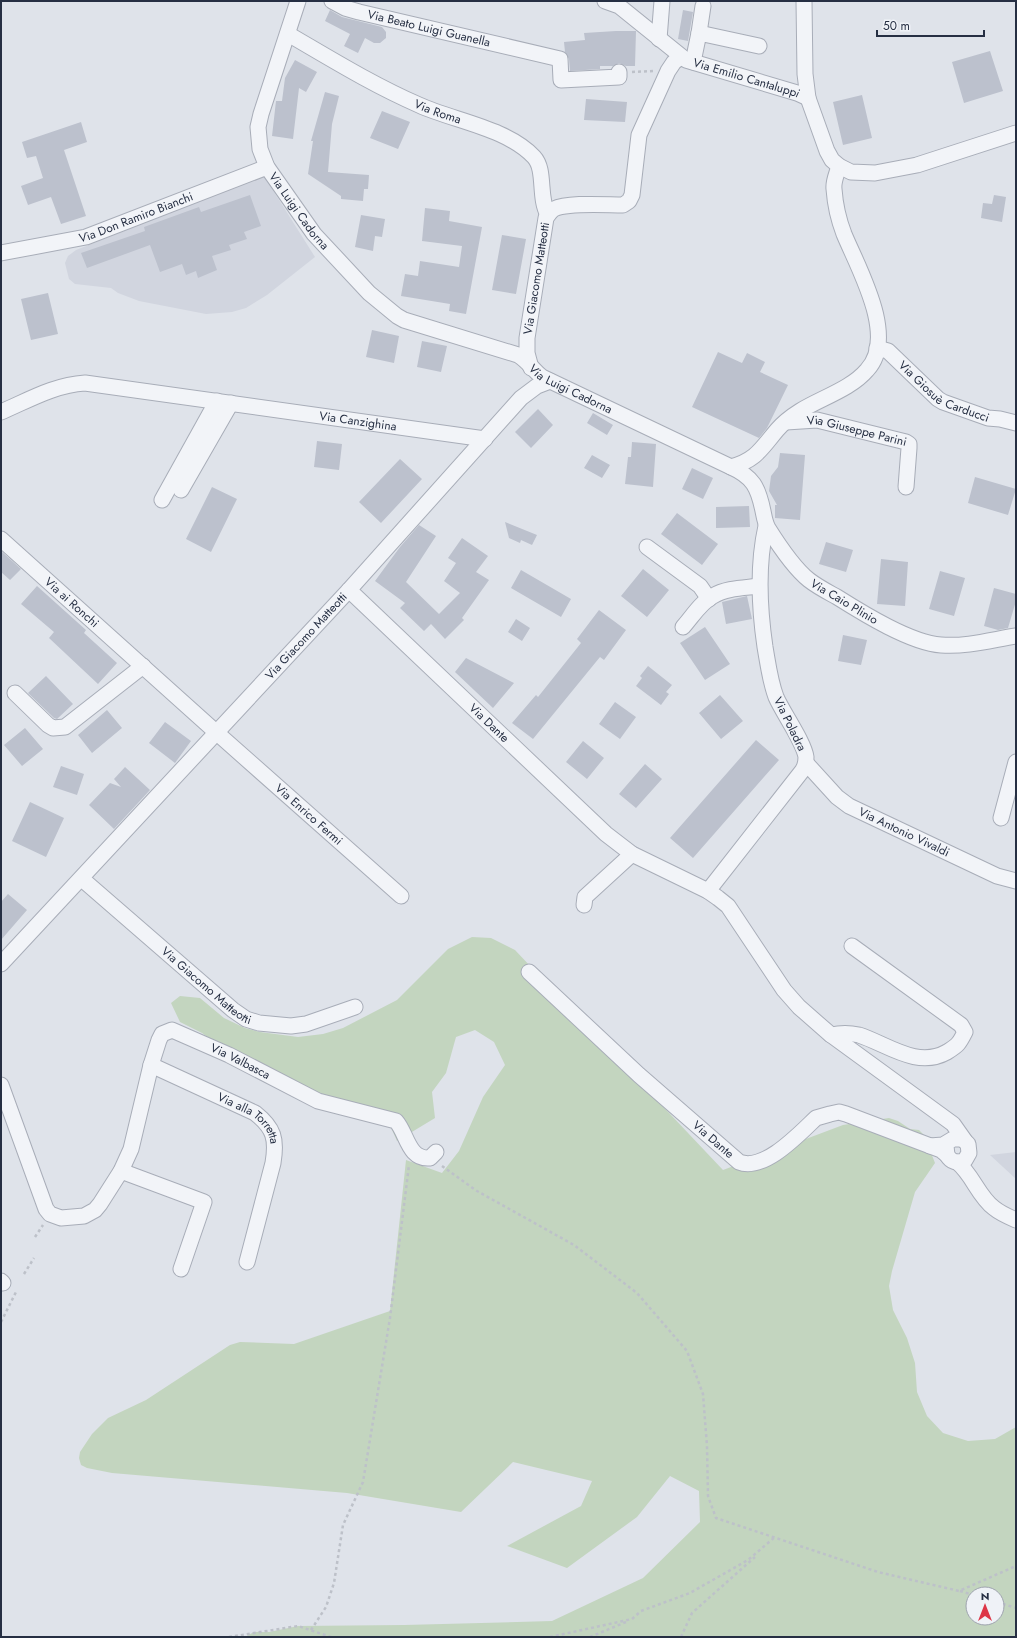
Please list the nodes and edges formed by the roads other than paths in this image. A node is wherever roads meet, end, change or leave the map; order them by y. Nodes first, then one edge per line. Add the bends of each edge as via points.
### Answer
1 (298, 1) edge
2 (332, 1) edge
3 (662, 1) edge
4 (804, 1) edge
5 (610, 2) edge
6 (703, 6) dead end
7 (699, 33) junction
8 (288, 34) junction
9 (659, 39) junction
10 (759, 46) dead end
11 (687, 59) junction
12 (619, 72) road end
13 (808, 98) junction
14 (1016, 133) edge
15 (839, 166) junction
16 (266, 167) junction
17 (548, 215) junction
18 (1, 253) edge
19 (877, 348) junction
20 (530, 366) junction
21 (550, 381) junction
22 (529, 391) junction
23 (224, 402) junction
24 (1, 412) edge
25 (786, 422) junction
26 (1016, 423) edge
27 (485, 439) junction
28 (731, 467) junction
29 (906, 487) dead end
30 (181, 490) dead end
31 (162, 500) dead end
32 (766, 526) junction
33 (1, 539) edge
34 (647, 547) dead end
35 (759, 586) junction
36 (349, 590) junction
37 (709, 599) junction
38 (683, 627) dead end
39 (1016, 636) edge
40 (143, 666) junction
41 (15, 694) dead end
42 (217, 733) junction
43 (1016, 762) edge
44 (806, 763) junction
45 (1001, 818) dead end
46 (632, 854) junction
47 (82, 878) junction
48 (1016, 881) edge
49 (708, 891) junction
50 (401, 896) dead end
51 (584, 905) dead end
52 (852, 946) dead end
53 (1, 964) edge
54 (529, 972) dead end
55 (355, 1007) dead end
56 (832, 1035) junction
57 (151, 1066) junction
58 (1, 1085) edge
59 (944, 1119) junction
60 (967, 1147) junction
61 (950, 1151) junction
62 (433, 1155) road end
63 (122, 1171) junction
64 (974, 1182) junction
65 (1016, 1220) edge
66 (247, 1262) dead end
67 (181, 1268) dead end

1 - 8 street, Via Luigi Cadorna
2 - 12 street, Via Beato Luigi Guanella via 359,12 560,59 561,80 619,77
3 - 9 street
4 - 13 street via 805,74
5 - 9 street, Via Emilio Cantaluppi
6 - 7 street
7 - 10 street
7 - 11 street
8 - 16 street, Via Luigi Cadorna via 258,127 260,148
8 - 17 street, Via Roma via 376,86 420,106 493,132 514,143 534,157 539,164 542,201
9 - 11 street, Via Emilio Cantaluppi
11 - 13 street, Via Emilio Cantaluppi
11 - 17 street, Via Giacomo Matteotti via 674,62 668,71 640,135 629,201 623,205 559,208
13 - 15 street, Via Emilio Cantaluppi via 827,151
14 - 15 street via 917,165 871,174 851,172
15 - 19 street via 834,190 843,232 874,309 878,325
16 - 18 street, Via Don Ramiro Bianchi via 86,237
16 - 20 street, Via Luigi Cadorna via 314,234 369,292 397,316 413,324 518,355
17 - 20 street, Via Giacomo Matteotti via 544,225 527,338
19 - 25 street via 875,359 858,379 800,411
19 - 26 street, Via Giosuè Carducci via 888,351 943,402 988,418
20 - 21 street, Via Luigi Cadorna
20 - 22 street, Via Giacomo Matteotti via 532,377
21 - 22 street, Via Giacomo Matteotti
21 - 28 street, Via Luigi Cadorna
22 - 27 street, Via Giacomo Matteotti
23 - 24 street, Via Canzighina via 86,383 55,388
23 - 27 street, Via Canzighina
23 - 30 street
23 - 31 street
25 - 28 street via 761,451 747,461
25 - 29 street, Via Giuseppe Parini via 817,420 906,442 909,448
27 - 36 street, Via Giacomo Matteotti
28 - 32 street, Via Caio Plinio via 744,473 757,488
32 - 35 street, Via Poladra via 760,554
32 - 39 street, Via Caio Plinio via 809,580 900,632 939,645 954,646
33 - 40 street, Via ai Ronchi
34 - 37 street via 700,586
35 - 37 street via 730,590
35 - 44 street, Via Poladra via 762,625 772,685 805,752
36 - 42 street, Via Giacomo Matteotti
36 - 46 street, Via Dante via 606,834
37 - 38 street
40 - 41 street via 65,727 53,728 48,725
40 - 42 street, Via ai Ronchi
42 - 47 street, Via Giacomo Matteotti
42 - 50 street, Via Enrico Fermi
43 - 45 street
44 - 48 street, Via Antonio Vivaldi via 837,797 849,806 997,876
44 - 49 street, Via Poladra
46 - 49 street, Via Dante
46 - 51 street via 585,896
47 - 53 street, Via Giacomo Matteotti
47 - 55 street, Via Giacomo Matteotti via 246,1019 291,1026 306,1024
49 - 56 street, Via Dante via 728,906 791,999
52 - 56 street via 961,1025 965,1032 959,1044 940,1056 915,1058 860,1036 845,1033
54 - 61 street, Via Dante via 639,1075 739,1162 748,1165 758,1163 780,1150 816,1118 839,1112 856,1116 941,1150
56 - 59 street, Via Dante
57 - 62 street, Via Valbasca via 160,1036 175,1030 229,1054 318,1101 396,1120 412,1151 418,1156
57 - 63 street, Via Valbasca via 131,1149
57 - 66 street, Via alla Torretta via 255,1113 272,1130 275,1149
58 - 63 street, Via Valbasca via 42,1200 50,1214 61,1218 90,1214 100,1204
59 - 60 street, Via Dante via 956,1127
59 - 61 street via 949,1128
60 - 61 street via 958,1138
60 - 61 street via 965,1160
60 - 64 street
61 - 64 street
63 - 67 street via 204,1202
64 - 65 street via 982,1196 994,1208

